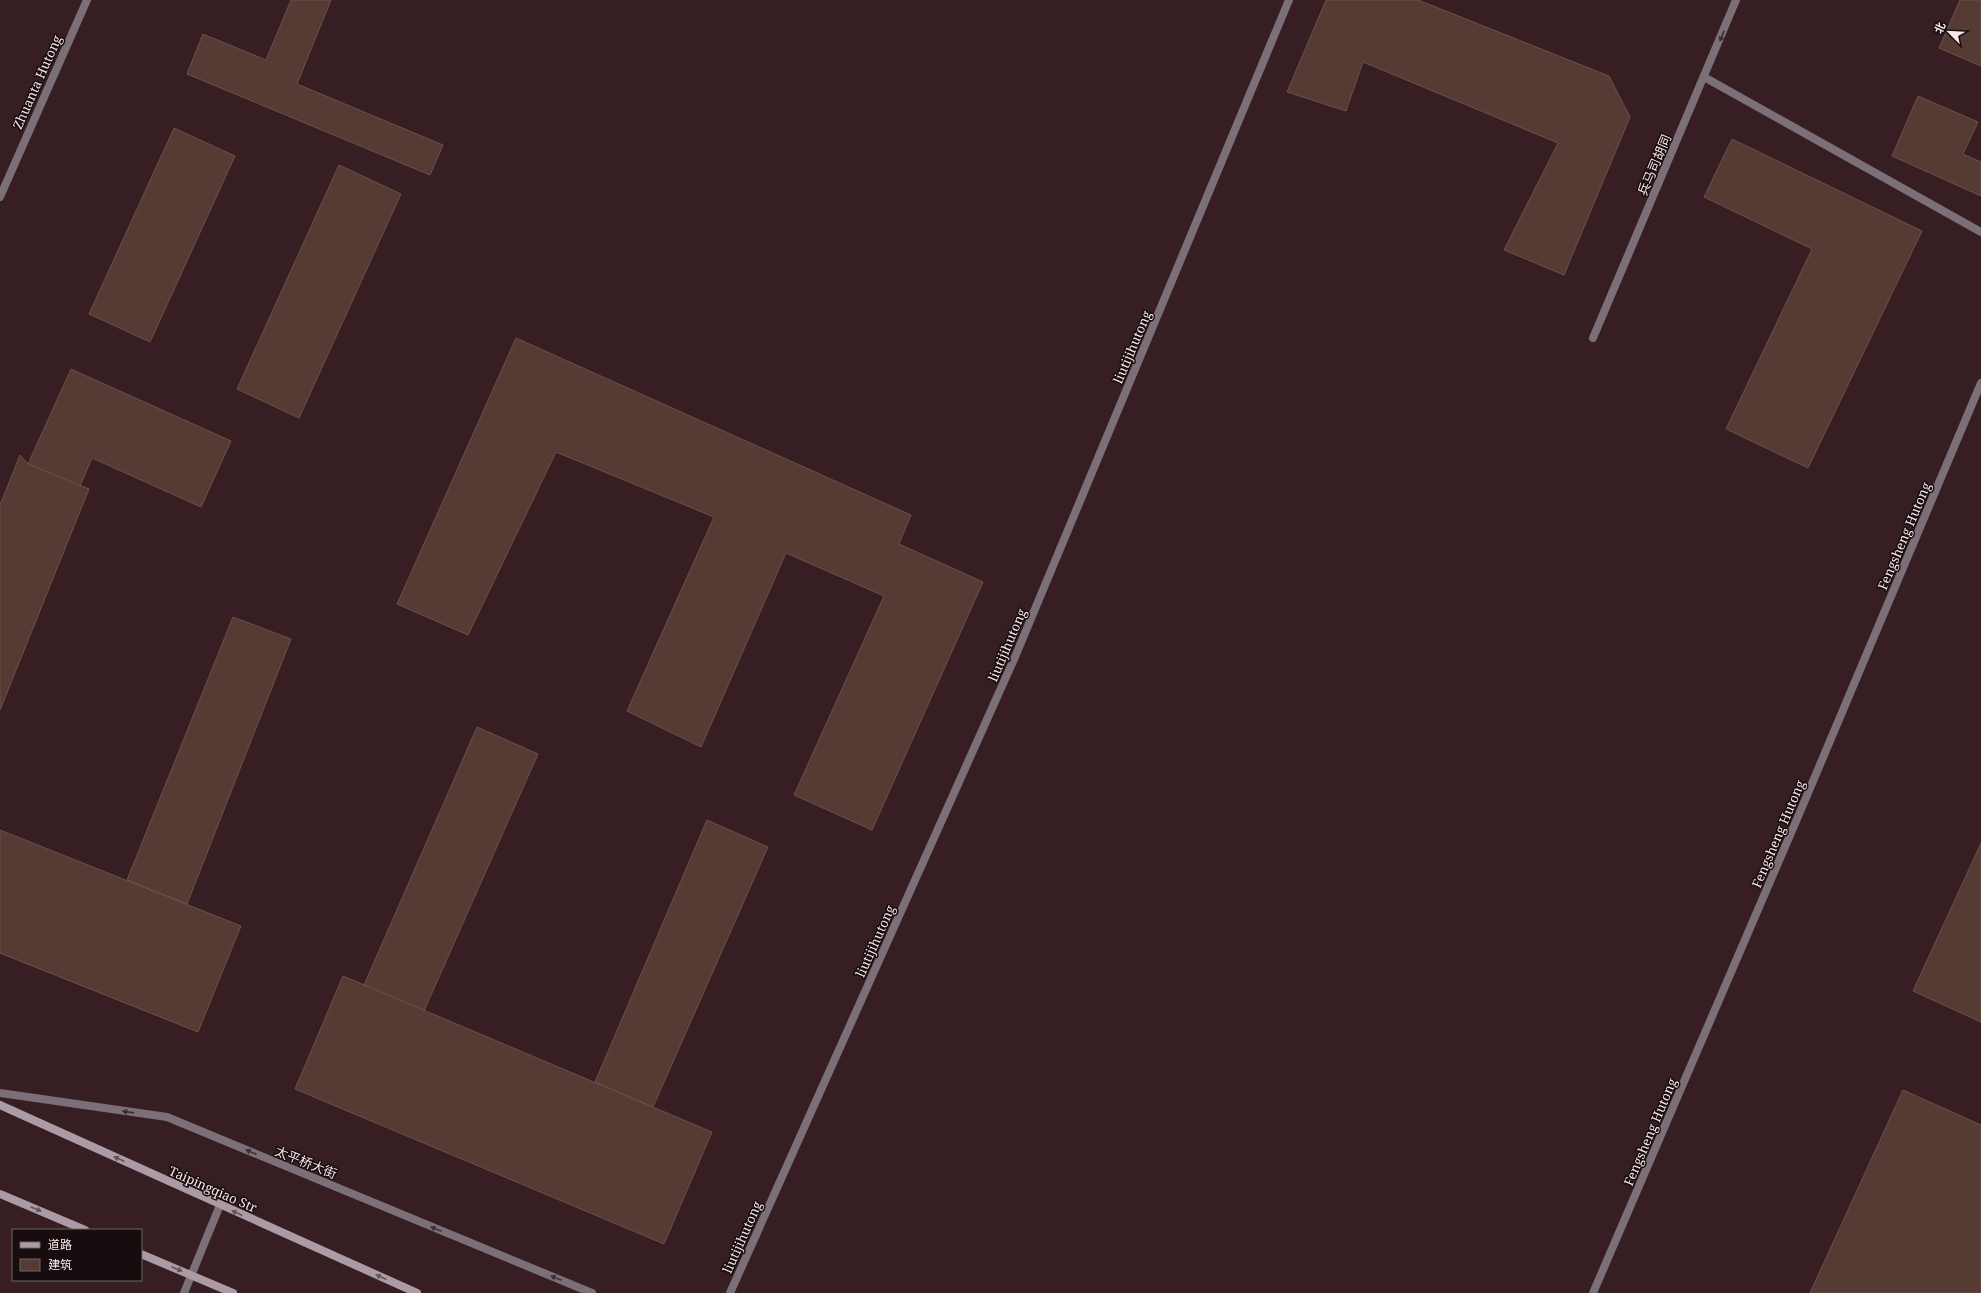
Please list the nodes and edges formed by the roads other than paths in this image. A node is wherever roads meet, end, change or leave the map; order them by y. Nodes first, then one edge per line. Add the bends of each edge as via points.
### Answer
1 (87, 0) edge
2 (1289, 0) edge
3 (1736, 0) edge
4 (1704, 77) junction
5 (0, 197) edge
6 (1981, 232) edge
7 (1593, 338) dead end
8 (1981, 383) edge
9 (0, 1093) edge
10 (0, 1105) edge
11 (0, 1194) edge
12 (220, 1205) junction
13 (83, 1229) edge
14 (142, 1254) edge
15 (192, 1275) junction
16 (184, 1293) edge
17 (233, 1293) edge
18 (417, 1293) edge
19 (592, 1293) edge
20 (730, 1293) edge
21 (1593, 1293) edge

1 - 5 street, Zhuanta Hutong
2 - 20 street, liutijihutong via 1015,657
3 -> 4 street, 兵马司胡同
4 - 6 street
4 - 7 street, 兵马司胡同
8 - 21 street, Fengsheng Hutong
19 -> 9 street, 太平桥大街 via 167,1117
12 -> 10 main road, Taipingqiao Str
11 -> 13 main road
12 - 15 street
18 -> 12 main road, Taipingqiao Str
14 -> 15 main road
15 - 16 street
15 - 17 main road

